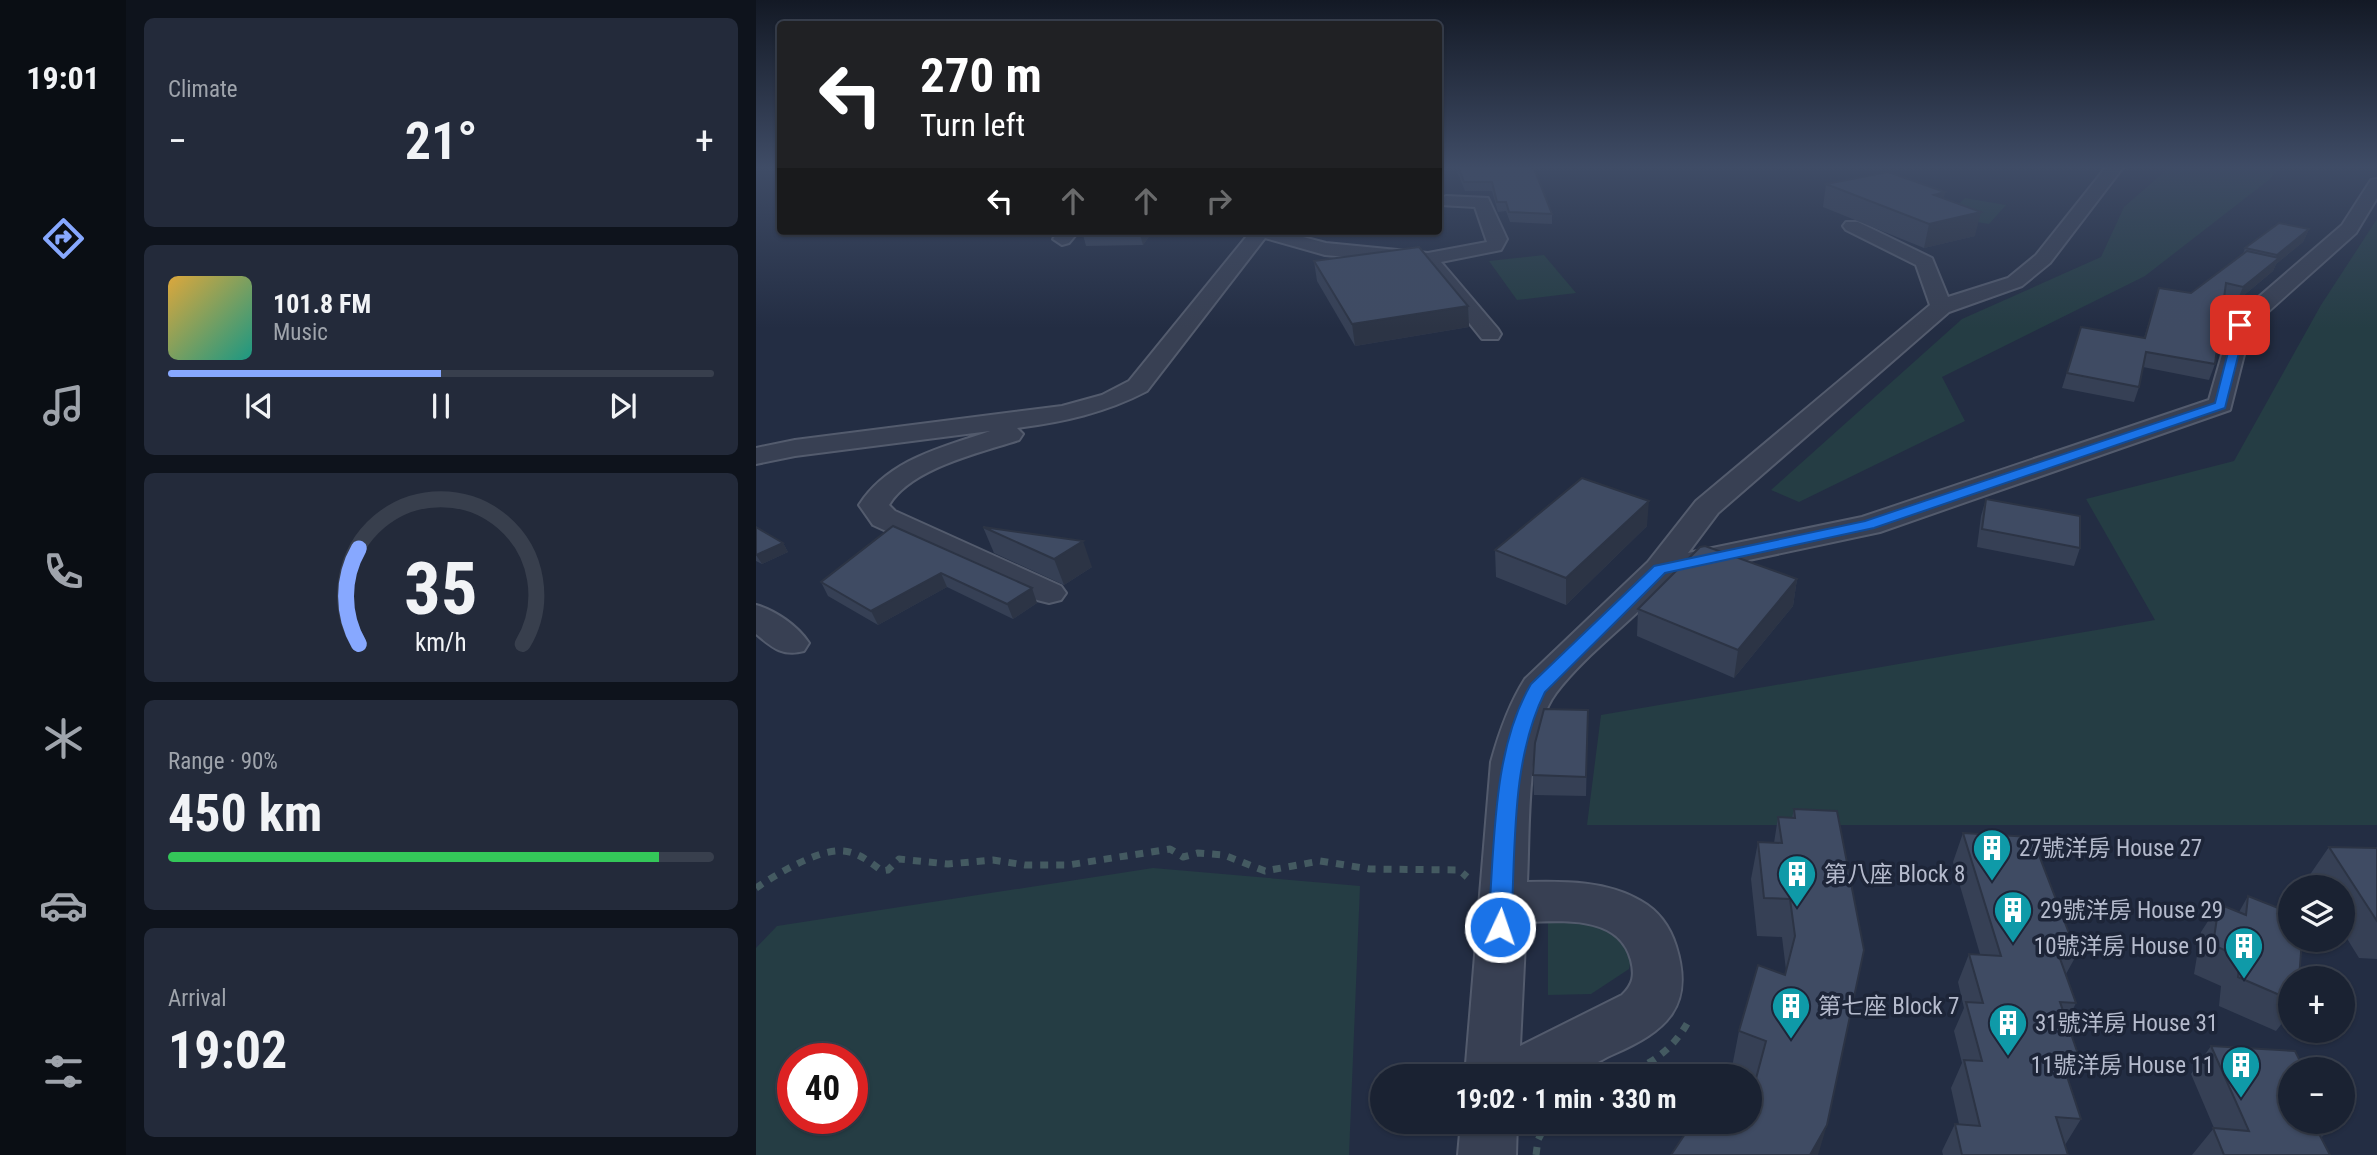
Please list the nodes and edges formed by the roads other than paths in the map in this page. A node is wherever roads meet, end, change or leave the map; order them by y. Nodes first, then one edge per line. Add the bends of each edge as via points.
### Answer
1 (1490, 220) edge
2 (2074, 220) edge
3 (2355, 220) edge
4 (1852, 226) dead end
5 (1258, 235) edge
6 (1275, 235) edge
7 (1428, 259) junction
8 (1382, 260) junction
9 (1336, 270) edge
10 (1941, 307) junction
11 (1490, 334) dead end
12 (1064, 414) junction
13 (756, 456) edge
14 (1660, 569) junction
15 (1049, 593) dead end
16 (756, 617) edge
17 (791, 643) dead end
18 (1501, 902) junction
19 (1493, 1064) edge
20 (1539, 1064) edge

1 - 7 street via 1498,239 1494,246
2 - 10 street via 2043,259 2015,282
3 - 14 street via 2240,325 2221,405 1869,525
4 - 10 street via 1925,262
5 - 12 street via 1138,386 1111,400
6 - 8 street
7 - 8 street
7 - 11 street
8 - 9 street
10 - 14 street via 1707,507
12 - 13 street
12 - 15 street via 925,465 893,481 878,494 874,505 884,518
14 - 18 street via 1538,688 1527,709 1512,762
16 - 17 street
18 - 19 street
18 - 20 street via 1606,908 1647,935 1659,969 1657,987 1636,1017

